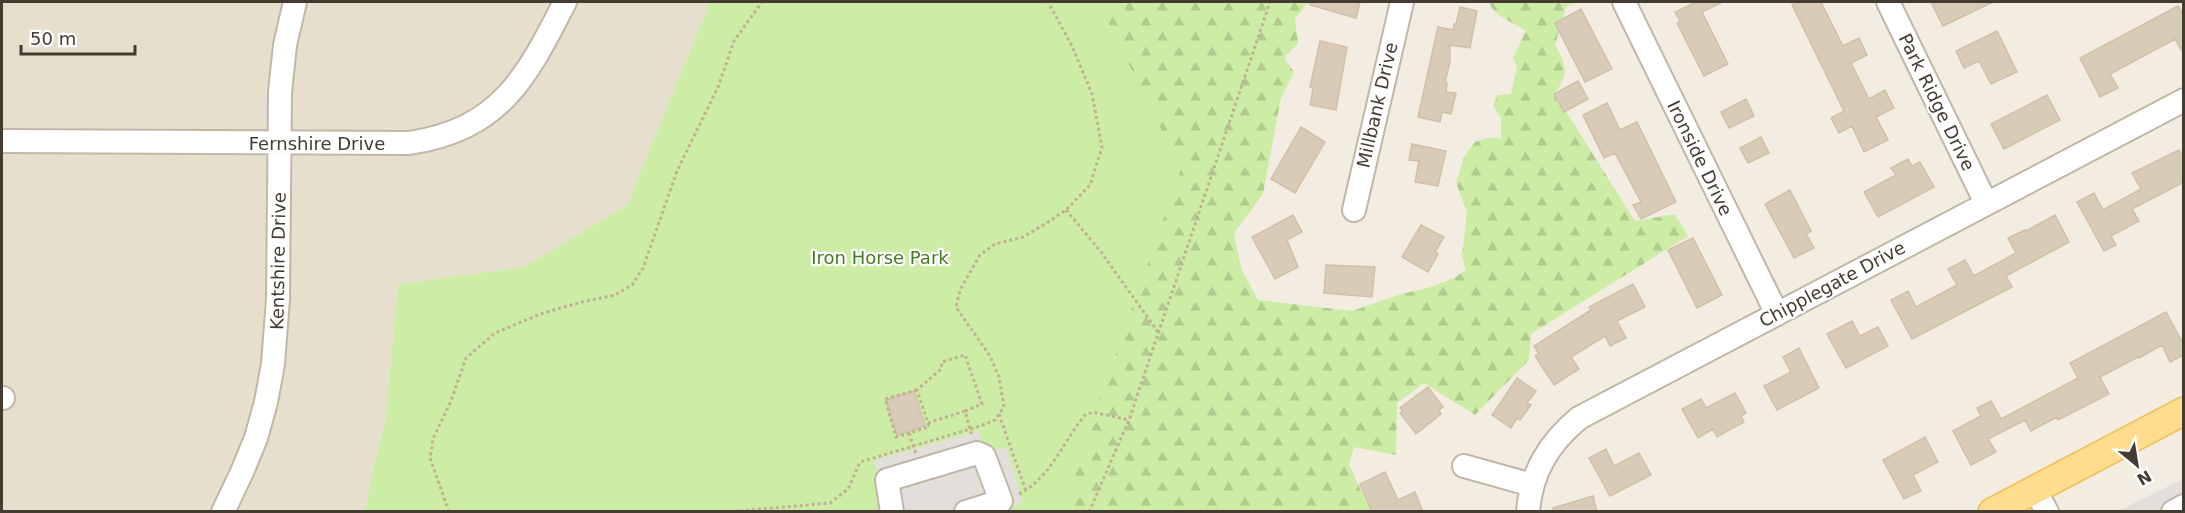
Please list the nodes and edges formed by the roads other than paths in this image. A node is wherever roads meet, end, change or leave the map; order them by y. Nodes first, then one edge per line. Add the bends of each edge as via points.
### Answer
1 (295, 2) edge
2 (565, 2) edge
3 (1402, 2) edge
4 (1624, 2) edge
5 (1888, 2) edge
6 (2184, 100) edge
7 (2, 141) edge
8 (280, 142) junction
9 (1986, 203) junction
10 (1354, 210) dead end
11 (1776, 314) junction
12 (2184, 411) edge
13 (1464, 466) dead end
14 (1532, 485) junction
15 (2031, 503) edge
16 (2184, 506) edge
17 (223, 512) edge
18 (892, 512) edge
19 (966, 512) edge
20 (1528, 512) edge
21 (1992, 512) edge
22 (2173, 512) edge

1 - 8 street, Kentshire Drive via 285,45
2 - 8 street, Fernshire Drive via 521,81 490,112 452,134 409,143
3 - 10 street, Millbank Drive
4 - 11 street, Ironside Drive
5 - 9 street, Park Ridge Drive
6 - 9 street, Chipplegate Drive
7 - 8 street, Fernshire Drive
8 - 17 street, Kentshire Drive via 273,364 256,438
9 - 11 street, Chipplegate Drive
11 - 14 street, Chipplegate Drive via 1579,418 1546,452
12 - 15 main road
13 - 14 street
14 - 20 street, Chipplegate Drive
15 - 21 main road
16 - 22 street
18 - 19 street via 887,480 976,453 984,456 1001,501

